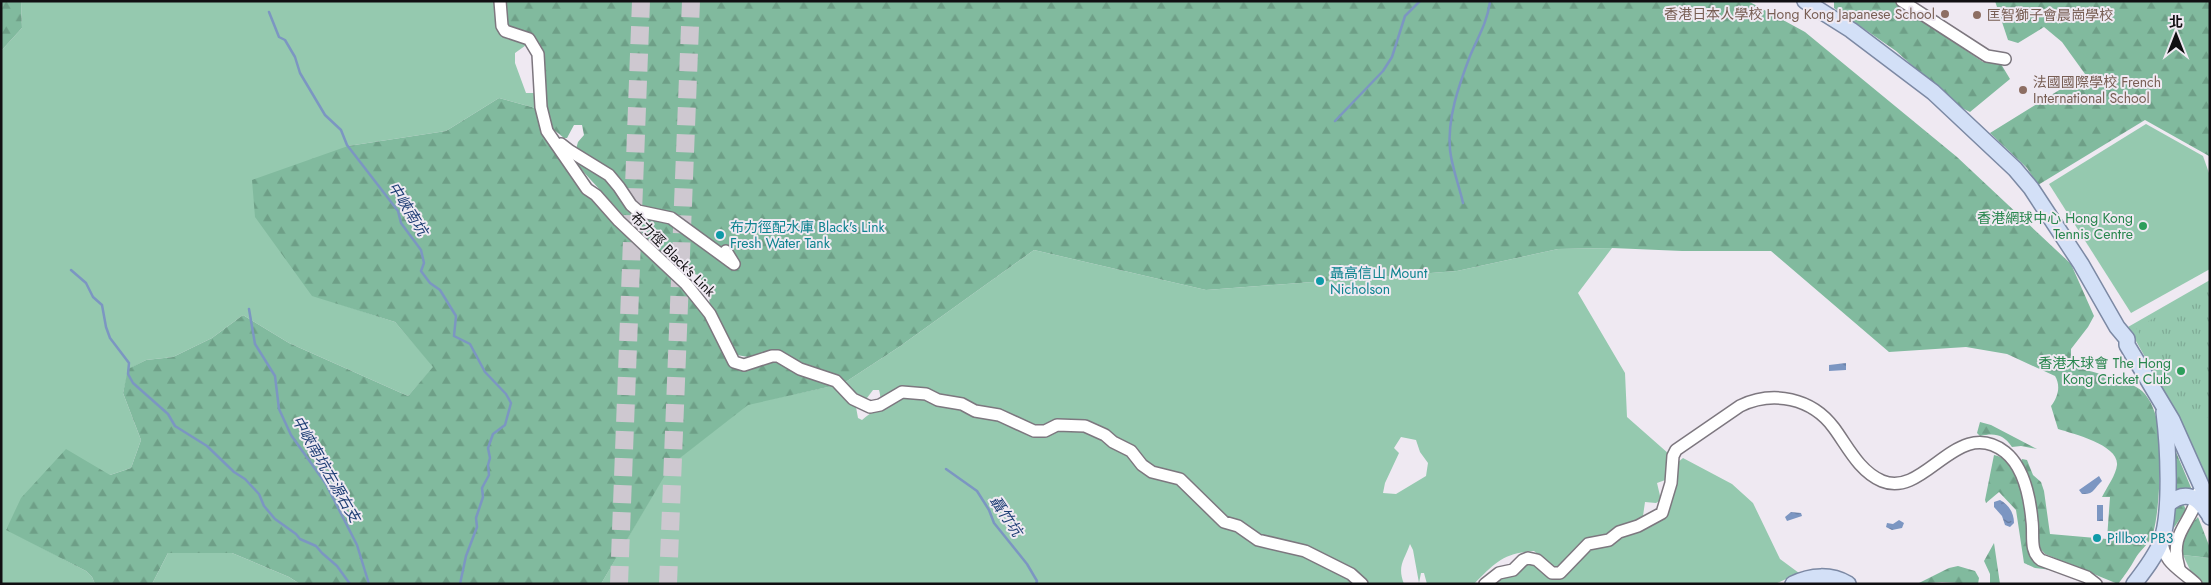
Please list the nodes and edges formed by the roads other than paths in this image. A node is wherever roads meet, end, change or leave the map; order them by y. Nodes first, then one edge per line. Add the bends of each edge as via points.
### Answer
1 (500, 1) edge
2 (1805, 1) edge
3 (1902, 1) edge
4 (2006, 59) dead end
5 (551, 137) junction
6 (726, 251) dead end
7 (2163, 408) junction
8 (2199, 484) junction
9 (2197, 499) junction
10 (2168, 504) junction
11 (2209, 516) edge
12 (2162, 540) junction
13 (2178, 568) junction
14 (2134, 583) edge
15 (1362, 584) edge
16 (1485, 584) edge
17 (1794, 584) edge
18 (1848, 584) edge
19 (2096, 584) edge
20 (2196, 584) edge

1 - 5 street, 布力徑 Black's Link via 505,31 529,39 538,54 541,107
2 - 7 main road via 1851,30 1933,92 2015,169 2081,264 2127,339
3 - 4 street via 1987,56
5 - 6 street, 布力徑 Black's Link via 609,175 638,211 671,218 734,264
5 - 15 street, 布力徑 Black's Link via 587,189 686,284 710,314 731,358 738,364 778,356 800,369 836,381 853,399 870,407 902,392 926,394 975,411 999,415 1034,431 1045,432 1057,425 1085,426 1131,451 1152,472 1180,479 1224,522 1238,526 1258,540 1306,551 1351,574
7 - 8 main road via 2172,420
7 - 10 main road
8 - 9 street
8 - 11 main road via 2208,503
9 - 10 main road via 2184,495
9 - 11 main road
9 - 13 street via 2177,540
10 - 12 main road
12 - 13 street via 2165,557
12 - 14 main road
13 - 20 street
16 - 19 street via 1499,573 1513,570 1528,558 1537,560 1552,573 1560,573 1588,544 1609,540 1619,532 1662,513 1671,483 1674,452 1740,406 1780,397 1795,400 1820,413 1862,466 1889,483 1910,481 1964,446 1993,446 2011,457 2022,477 2031,510 2033,548 2038,558 2087,577
17 - 18 main road via 1820,576

